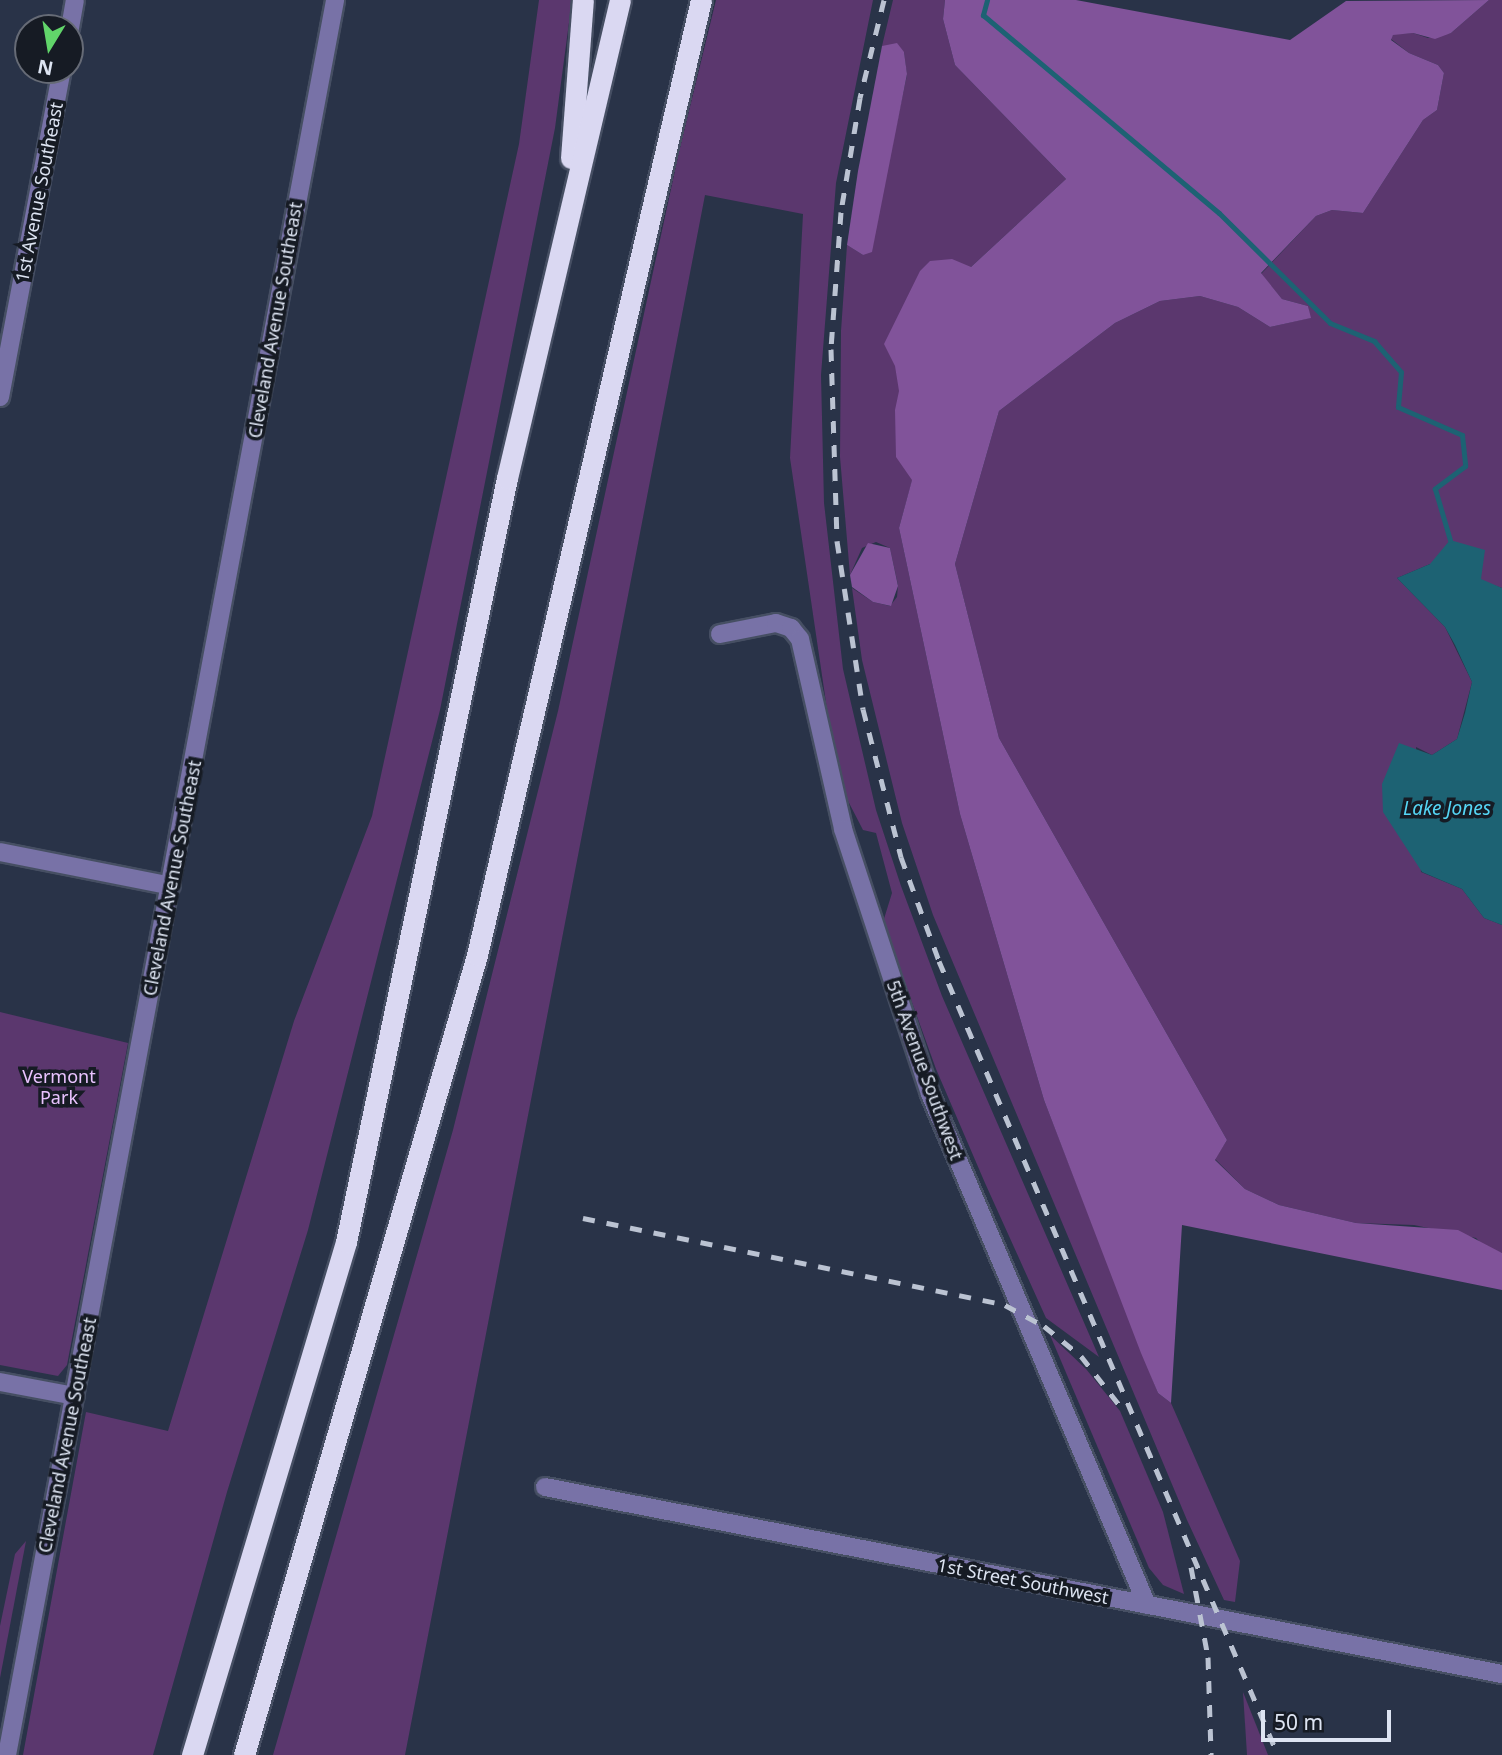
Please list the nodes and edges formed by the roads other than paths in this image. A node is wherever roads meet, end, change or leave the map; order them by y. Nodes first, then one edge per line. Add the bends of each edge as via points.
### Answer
1 (335, 0) edge
2 (583, 0) edge
3 (620, 0) edge
4 (701, 0) edge
5 (59, 84) edge
6 (566, 217) junction
7 (0, 397) edge
8 (720, 634) dead end
9 (0, 852) edge
10 (171, 886) junction
11 (0, 1382) edge
12 (75, 1396) junction
13 (545, 1487) dead end
14 (1147, 1605) junction
15 (1502, 1674) edge
16 (7, 1755) edge
17 (192, 1755) edge
18 (244, 1755) edge

1 - 10 street, Cleveland Avenue Southeast
2 - 6 highway
3 - 6 highway
4 - 18 highway via 477,955
5 - 7 street, 1st Avenue Southeast
6 - 17 highway via 346,1242
8 - 14 street, 5th Avenue Southwest via 776,623 791,628 800,639 843,829 930,1094
9 - 10 street
10 - 12 street, Cleveland Avenue Southeast
11 - 12 street
12 - 16 street, Cleveland Avenue Southeast
13 - 14 street, 1st Street Southwest
14 - 15 street, 1st Street Southwest

